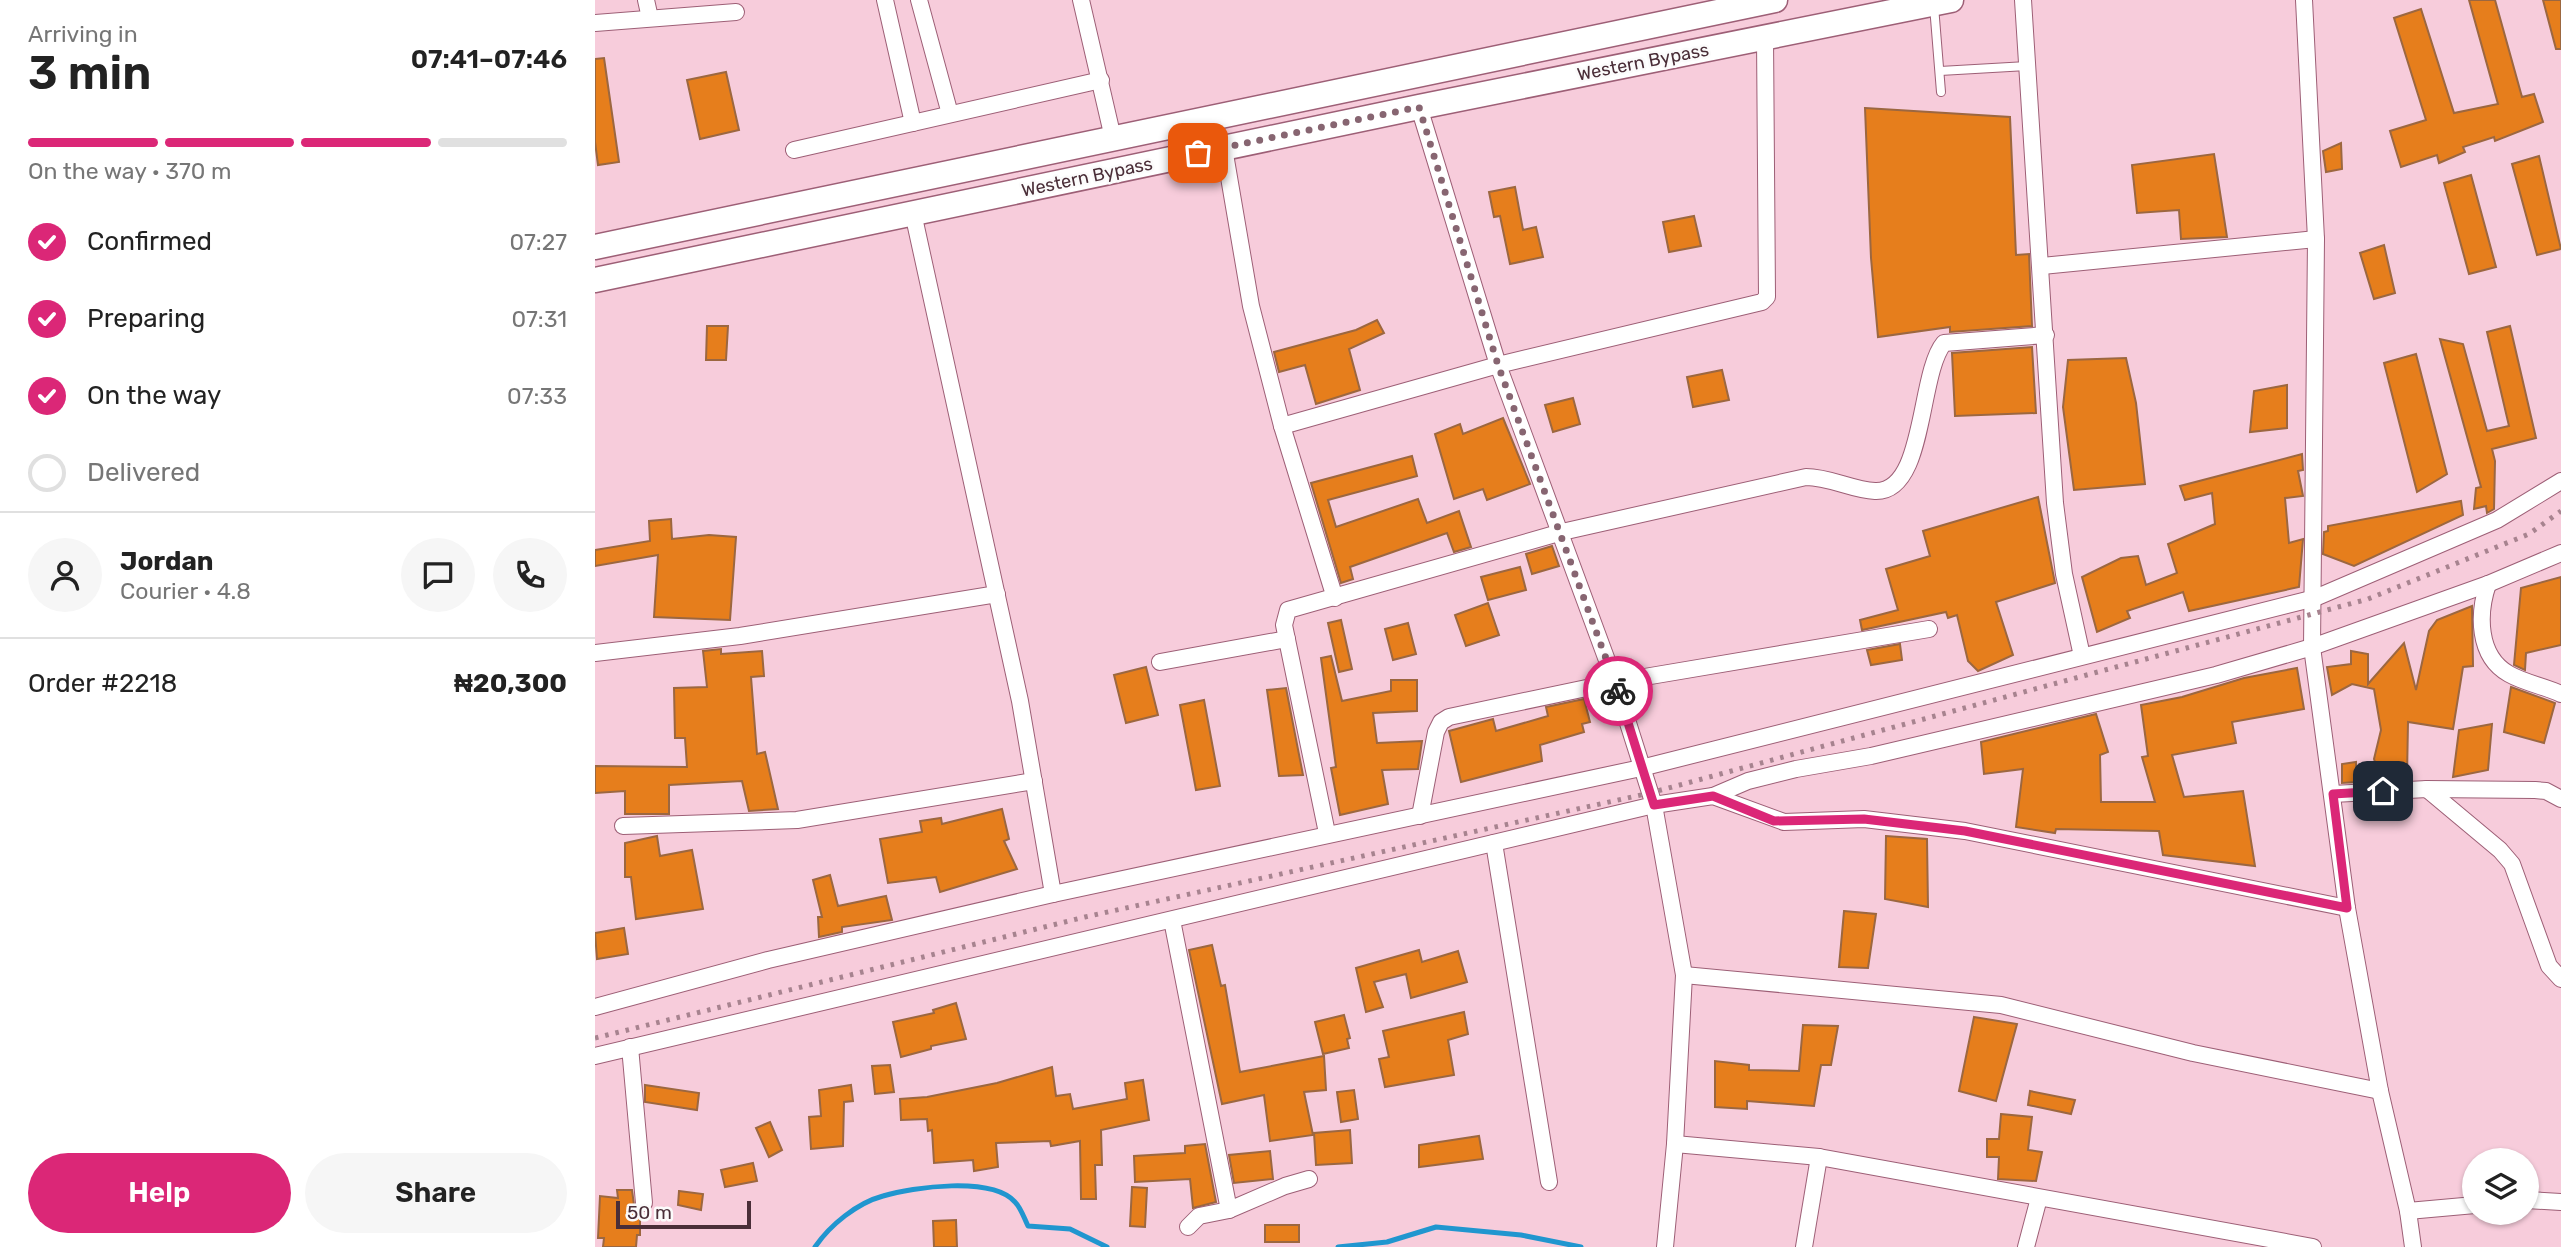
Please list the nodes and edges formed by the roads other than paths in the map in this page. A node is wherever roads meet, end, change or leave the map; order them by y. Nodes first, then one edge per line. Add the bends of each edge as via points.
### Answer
1 (646, 0) edge
2 (885, 0) edge
3 (919, 0) edge
4 (1081, 0) edge
5 (1775, 0) edge
6 (2304, 0) edge
7 (2028, 1) edge
8 (1942, 2) edge
9 (736, 12) dead end
10 (650, 18) junction
11 (595, 23) edge
12 (1765, 38) junction
13 (2028, 66) junction
14 (1940, 71) junction
15 (1101, 80) junction
16 (1941, 92) dead end
17 (1419, 107) junction
18 (950, 114) junction
19 (913, 123) junction
20 (1113, 138) junction
21 (1224, 148) junction
22 (794, 150) dead end
23 (913, 213) junction
24 (2316, 239) junction
25 (595, 247) edge
26 (2042, 266) junction
27 (595, 280) edge
28 (2046, 335) junction
29 (1498, 365) junction
30 (1282, 426) junction
31 (2561, 481) edge
32 (1562, 532) junction
33 (2561, 553) edge
34 (2488, 584) junction
35 (997, 594) junction
36 (1335, 598) junction
37 (2315, 598) junction
38 (1929, 629) dead end
39 (1286, 639) junction
40 (2312, 647) junction
41 (595, 653) edge
42 (2082, 656) junction
43 (1160, 662) dead end
44 (1615, 682) junction
45 (2561, 694) edge
46 (1641, 768) junction
47 (1034, 780) junction
48 (2427, 789) junction
49 (2333, 794) junction
50 (1713, 796) junction
51 (2561, 799) edge
52 (1654, 805) junction
53 (1420, 816) junction
54 (623, 826) dead end
55 (1327, 833) junction
56 (1494, 843) junction
57 (1053, 894) junction
58 (2347, 908) junction
59 (1172, 920) junction
60 (1684, 975) junction
61 (2561, 979) edge
62 (595, 1007) edge
63 (630, 1047) junction
64 (595, 1056) edge
65 (2380, 1091) junction
66 (1675, 1144) junction
67 (1819, 1157) junction
68 (1309, 1179) dead end
69 (1549, 1182) dead end
70 (2039, 1198) junction
71 (2539, 1201) edge
72 (2561, 1202) edge
73 (644, 1203) dead end
74 (2462, 1206) edge
75 (1229, 1210) junction
76 (2408, 1211) junction
77 (1188, 1227) dead end
78 (1665, 1247) edge
79 (1804, 1247) edge
80 (2026, 1247) edge
81 (2313, 1247) edge
82 (2413, 1247) edge

1 - 10 street
2 - 19 street
3 - 18 street
4 - 15 street
5 - 20 main road, Western Bypass
6 - 24 street
7 - 13 street
8 - 12 main road, Western Bypass
8 - 14 lane
9 - 10 street
10 - 11 street
12 - 17 main road, Western Bypass
12 - 29 street via 1767,297 1755,304
13 - 14 lane
13 - 26 street
14 - 16 lane
15 - 18 street
15 - 20 street
17 - 21 main road, Western Bypass
17 - 29 street
18 - 19 street
19 - 22 street
20 - 25 main road, Western Bypass
21 - 23 main road, Western Bypass
21 - 30 street via 1251,306
23 - 27 main road, Western Bypass
23 - 35 street
24 - 26 street
24 - 37 street
26 - 28 street
28 - 32 street via 1944,343 1934,361 1910,465 1896,485 1877,491 1806,477
28 - 42 street via 2055,503
29 - 30 street
29 - 32 street
30 - 36 street
31 - 37 street via 2497,520
32 - 36 street
32 - 44 street
33 - 34 street
34 - 40 street
34 - 45 street via 2480,606 2481,627 2497,664 2509,674
35 - 41 street via 740,636
35 - 47 street
36 - 39 street via 1288,610
37 - 40 street
37 - 42 street
38 - 44 street
39 - 43 street
39 - 55 street
40 - 49 street
40 - 50 street via 2216,675 1871,756 1796,769
42 - 46 street
44 - 46 street
44 - 53 street via 1448,717 1441,722
46 - 52 street
46 - 53 street
47 - 54 street via 797,820
47 - 57 street
48 - 49 street
48 - 51 street via 2535,790
48 - 61 street via 2512,864 2549,966
49 - 58 street
50 - 52 street
50 - 58 street via 1774,821 1864,819 1965,831
52 - 56 street
52 - 60 street
53 - 55 street
55 - 57 street
56 - 59 street
56 - 69 street
57 - 62 street via 768,960
58 - 65 street
59 - 63 street
59 - 75 street
60 - 65 street via 2001,1005 2193,1053
60 - 66 street
63 - 64 street
63 - 73 street
65 - 76 street
66 - 67 street
66 - 78 street
67 - 70 street
67 - 79 street
68 - 75 street
70 - 80 street
70 - 81 street
71 - 72 street
74 - 76 street
75 - 77 street via 1199,1216
76 - 82 street

